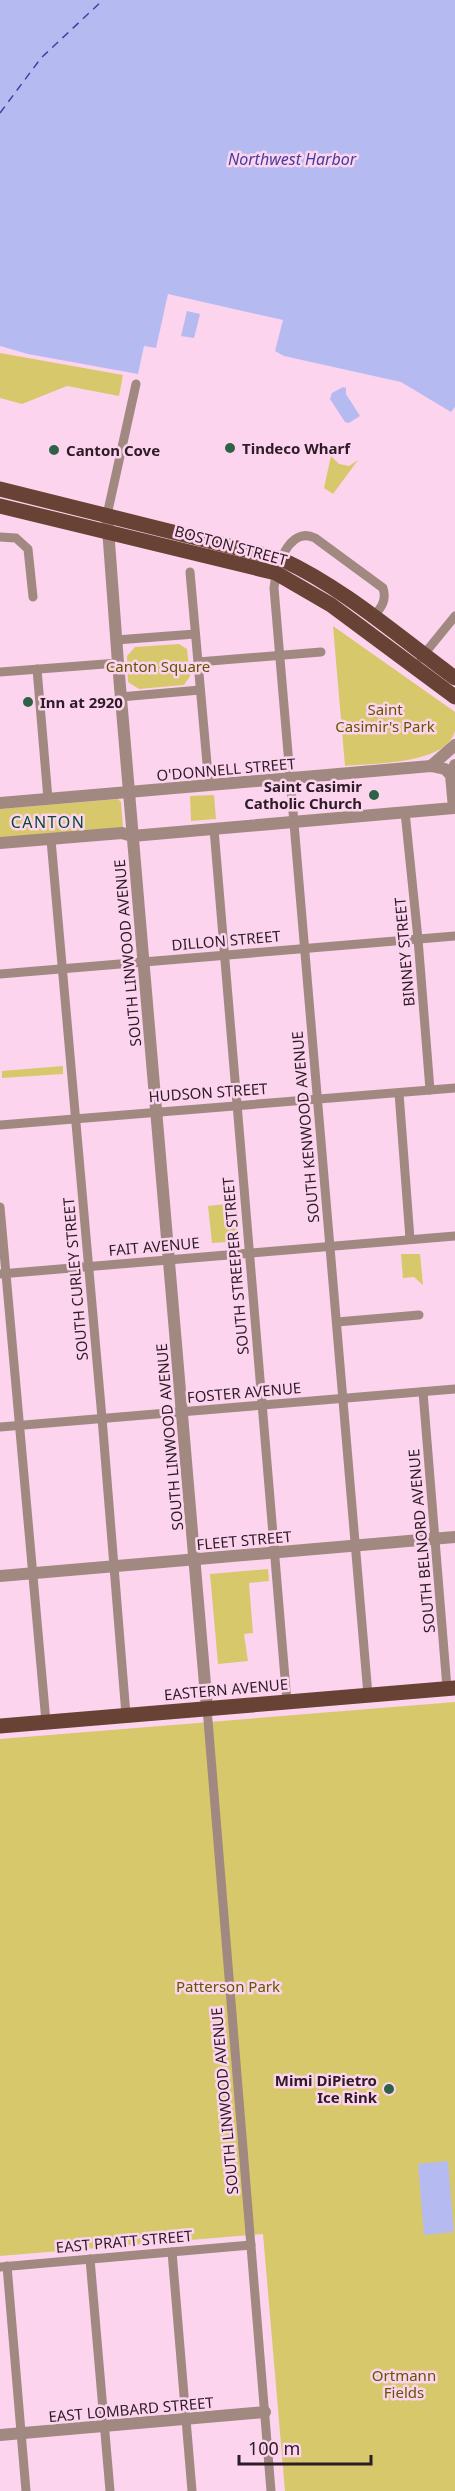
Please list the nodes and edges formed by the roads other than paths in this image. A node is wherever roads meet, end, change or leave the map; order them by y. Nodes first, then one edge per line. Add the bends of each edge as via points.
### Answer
1 (136, 384) dead end
2 (0, 489) edge
3 (0, 506) edge
4 (107, 515) junction
5 (108, 532) junction
6 (2, 537) edge
7 (279, 566) junction
8 (190, 572) dead end
9 (33, 597) dead end
10 (455, 616) edge
11 (373, 617) junction
12 (195, 634) junction
13 (116, 640) junction
14 (321, 652) dead end
15 (424, 654) junction
16 (280, 656) junction
17 (198, 662) junction
18 (117, 663) junction
19 (414, 667) junction
20 (37, 669) junction
21 (0, 672) edge
22 (455, 678) edge
23 (200, 690) junction
24 (120, 697) junction
25 (455, 698) edge
26 (455, 745) edge
27 (431, 766) junction
28 (453, 770) edge
29 (291, 778) junction
30 (209, 786) junction
31 (129, 792) junction
32 (48, 799) junction
33 (0, 803) edge
34 (405, 812) junction
35 (455, 813) edge
36 (294, 822) junction
37 (214, 829) junction
38 (132, 836) junction
39 (51, 840) junction
40 (0, 843) edge
41 (455, 936) edge
42 (418, 939) junction
43 (305, 948) junction
44 (224, 955) junction
45 (143, 962) junction
46 (63, 969) junction
47 (0, 974) edge
48 (455, 1088) edge
49 (430, 1090) junction
50 (399, 1092) junction
51 (318, 1099) junction
52 (237, 1105) junction
53 (156, 1112) junction
54 (76, 1118) junction
55 (0, 1125) edge
56 (0, 1208) edge
57 (455, 1236) edge
58 (410, 1239) junction
59 (330, 1246) junction
60 (249, 1253) junction
61 (168, 1260) junction
62 (89, 1266) junction
63 (3, 1274) edge
64 (419, 1315) dead end
65 (337, 1322) junction
66 (455, 1389) edge
67 (423, 1392) junction
68 (343, 1399) junction
69 (262, 1406) junction
70 (181, 1412) junction
71 (102, 1418) junction
72 (20, 1425) junction
73 (0, 1427) edge
74 (455, 1537) edge
75 (436, 1539) junction
76 (356, 1546) junction
77 (274, 1553) junction
78 (195, 1559) junction
79 (112, 1566) junction
80 (32, 1573) junction
81 (0, 1576) edge
82 (451, 1688) edge
83 (368, 1695) junction
84 (287, 1702) junction
85 (207, 1708) junction
86 (126, 1715) junction
87 (46, 1722) junction
88 (0, 1726) edge
89 (251, 2245) junction
90 (172, 2252) junction
91 (90, 2259) junction
92 (4, 2266) edge
93 (265, 2412) junction
94 (187, 2419) junction
95 (104, 2426) junction
96 (21, 2433) junction
97 (0, 2435) edge
98 (26, 2491) edge
99 (110, 2491) edge
100 (192, 2491) edge
101 (271, 2491) edge

1 - 4 street, SOUTH LINWOOD AVENUE
2 - 4 main road, BOSTON STREET
3 - 5 main road, BOSTON STREET
4 - 5 street, SOUTH LINWOOD AVENUE
4 - 7 main road, BOSTON STREET
5 - 7 main road, BOSTON STREET
5 - 13 street, SOUTH LINWOOD AVENUE
6 - 9 street via 16,538 28,549
7 - 11 main road, BOSTON STREET via 314,576
7 - 11 street via 291,543 309,536 383,588 384,603
7 - 16 street, SOUTH KENWOOD AVENUE via 274,588
7 - 19 main road, BOSTON STREET
8 - 12 street
10 - 15 street
11 - 15 main road, BOSTON STREET
12 - 13 street
12 - 17 street
13 - 18 street, SOUTH LINWOOD AVENUE
14 - 16 street
15 - 19 street
15 - 22 main road, BOSTON STREET
16 - 17 street
16 - 29 street, SOUTH KENWOOD AVENUE
17 - 23 street
18 - 20 street
18 - 24 street, SOUTH LINWOOD AVENUE
19 - 25 main road, BOSTON STREET
20 - 21 street
20 - 32 street
23 - 24 street
23 - 30 street
24 - 31 street, SOUTH LINWOOD AVENUE
26 - 27 street
27 - 28 street, O'DONNELL STREET
27 - 29 street, O'DONNELL STREET
28 - 35 street
29 - 30 street, O'DONNELL STREET
29 - 36 street, SOUTH KENWOOD AVENUE
30 - 31 street, O'DONNELL STREET
31 - 32 street, O'DONNELL STREET
31 - 38 street, SOUTH LINWOOD AVENUE
32 - 33 street, O'DONNELL STREET
34 - 35 street
34 - 36 street
34 - 42 street, BINNEY STREET
36 - 37 street
36 - 43 street, SOUTH KENWOOD AVENUE
37 - 38 street
37 - 44 street, SOUTH STREEPER STREET
38 - 39 street via 122,833
38 - 45 street, SOUTH LINWOOD AVENUE
39 - 40 street
39 - 46 street, SOUTH CURLEY STREET
41 - 42 street, DILLON STREET
42 - 43 street, DILLON STREET
42 - 49 street, BINNEY STREET
43 - 44 street, DILLON STREET
43 - 51 street, SOUTH KENWOOD AVENUE
44 - 45 street, DILLON STREET
44 - 52 street, SOUTH STREEPER STREET
45 - 46 street, DILLON STREET
45 - 53 street, SOUTH LINWOOD AVENUE
46 - 47 street, DILLON STREET
46 - 54 street, SOUTH CURLEY STREET
48 - 49 street, HUDSON STREET
49 - 50 street, HUDSON STREET
50 - 51 street, HUDSON STREET
50 - 58 street
51 - 52 street, HUDSON STREET
51 - 59 street, SOUTH KENWOOD AVENUE
52 - 53 street, HUDSON STREET
52 - 60 street, SOUTH STREEPER STREET
53 - 54 street, HUDSON STREET
53 - 61 street, SOUTH LINWOOD AVENUE
54 - 55 street, HUDSON STREET
54 - 62 street, SOUTH CURLEY STREET
56 - 63 street
57 - 58 street, FAIT AVENUE
58 - 59 street, FAIT AVENUE
59 - 60 street, FAIT AVENUE
59 - 65 street, SOUTH KENWOOD AVENUE
60 - 61 street, FAIT AVENUE
60 - 69 street, SOUTH STREEPER STREET
61 - 62 street, FAIT AVENUE
61 - 70 street, SOUTH LINWOOD AVENUE
62 - 63 street, FAIT AVENUE
62 - 71 street, SOUTH CURLEY STREET
63 - 72 street
64 - 65 street
65 - 68 street, SOUTH KENWOOD AVENUE
66 - 67 street, FOSTER AVENUE
67 - 68 street, FOSTER AVENUE
67 - 75 street, SOUTH BELNORD AVENUE
68 - 69 street, FOSTER AVENUE
68 - 76 street, SOUTH KENWOOD AVENUE
69 - 70 street, FOSTER AVENUE
69 - 77 street, SOUTH STREEPER STREET
70 - 71 street, FOSTER AVENUE
70 - 78 street, SOUTH LINWOOD AVENUE
71 - 72 street, FOSTER AVENUE
71 - 79 street, SOUTH CURLEY STREET
72 - 73 street, FOSTER AVENUE
72 - 80 street
74 - 75 street, FLEET STREET
75 - 76 street, FLEET STREET
75 - 82 street, SOUTH BELNORD AVENUE
76 - 77 street, FLEET STREET
76 - 83 street, SOUTH KENWOOD AVENUE
77 - 78 street, FLEET STREET
77 - 84 street, SOUTH STREEPER STREET
78 - 79 street, FLEET STREET
78 - 85 street, SOUTH LINWOOD AVENUE
79 - 80 street, FLEET STREET
79 - 86 street, SOUTH CURLEY STREET
80 - 81 street, FLEET STREET
80 - 87 street
82 - 83 main road, EASTERN AVENUE
83 - 84 main road, EASTERN AVENUE
84 - 85 main road, EASTERN AVENUE
85 - 86 main road, EASTERN AVENUE
85 - 89 street, SOUTH LINWOOD AVENUE
86 - 87 main road, EASTERN AVENUE
87 - 88 main road, EASTERN AVENUE
89 - 90 street, EAST PRATT STREET
89 - 93 street, SOUTH LINWOOD AVENUE
90 - 91 street, EAST PRATT STREET
90 - 94 street
91 - 92 street, EAST PRATT STREET
91 - 95 street
92 - 96 street
93 - 94 street, EAST LOMBARD STREET
93 - 101 street, SOUTH LINWOOD AVENUE
94 - 95 street, EAST LOMBARD STREET
94 - 100 street
95 - 96 street, EAST LOMBARD STREET
95 - 99 street
96 - 97 street, EAST LOMBARD STREET
96 - 98 street

